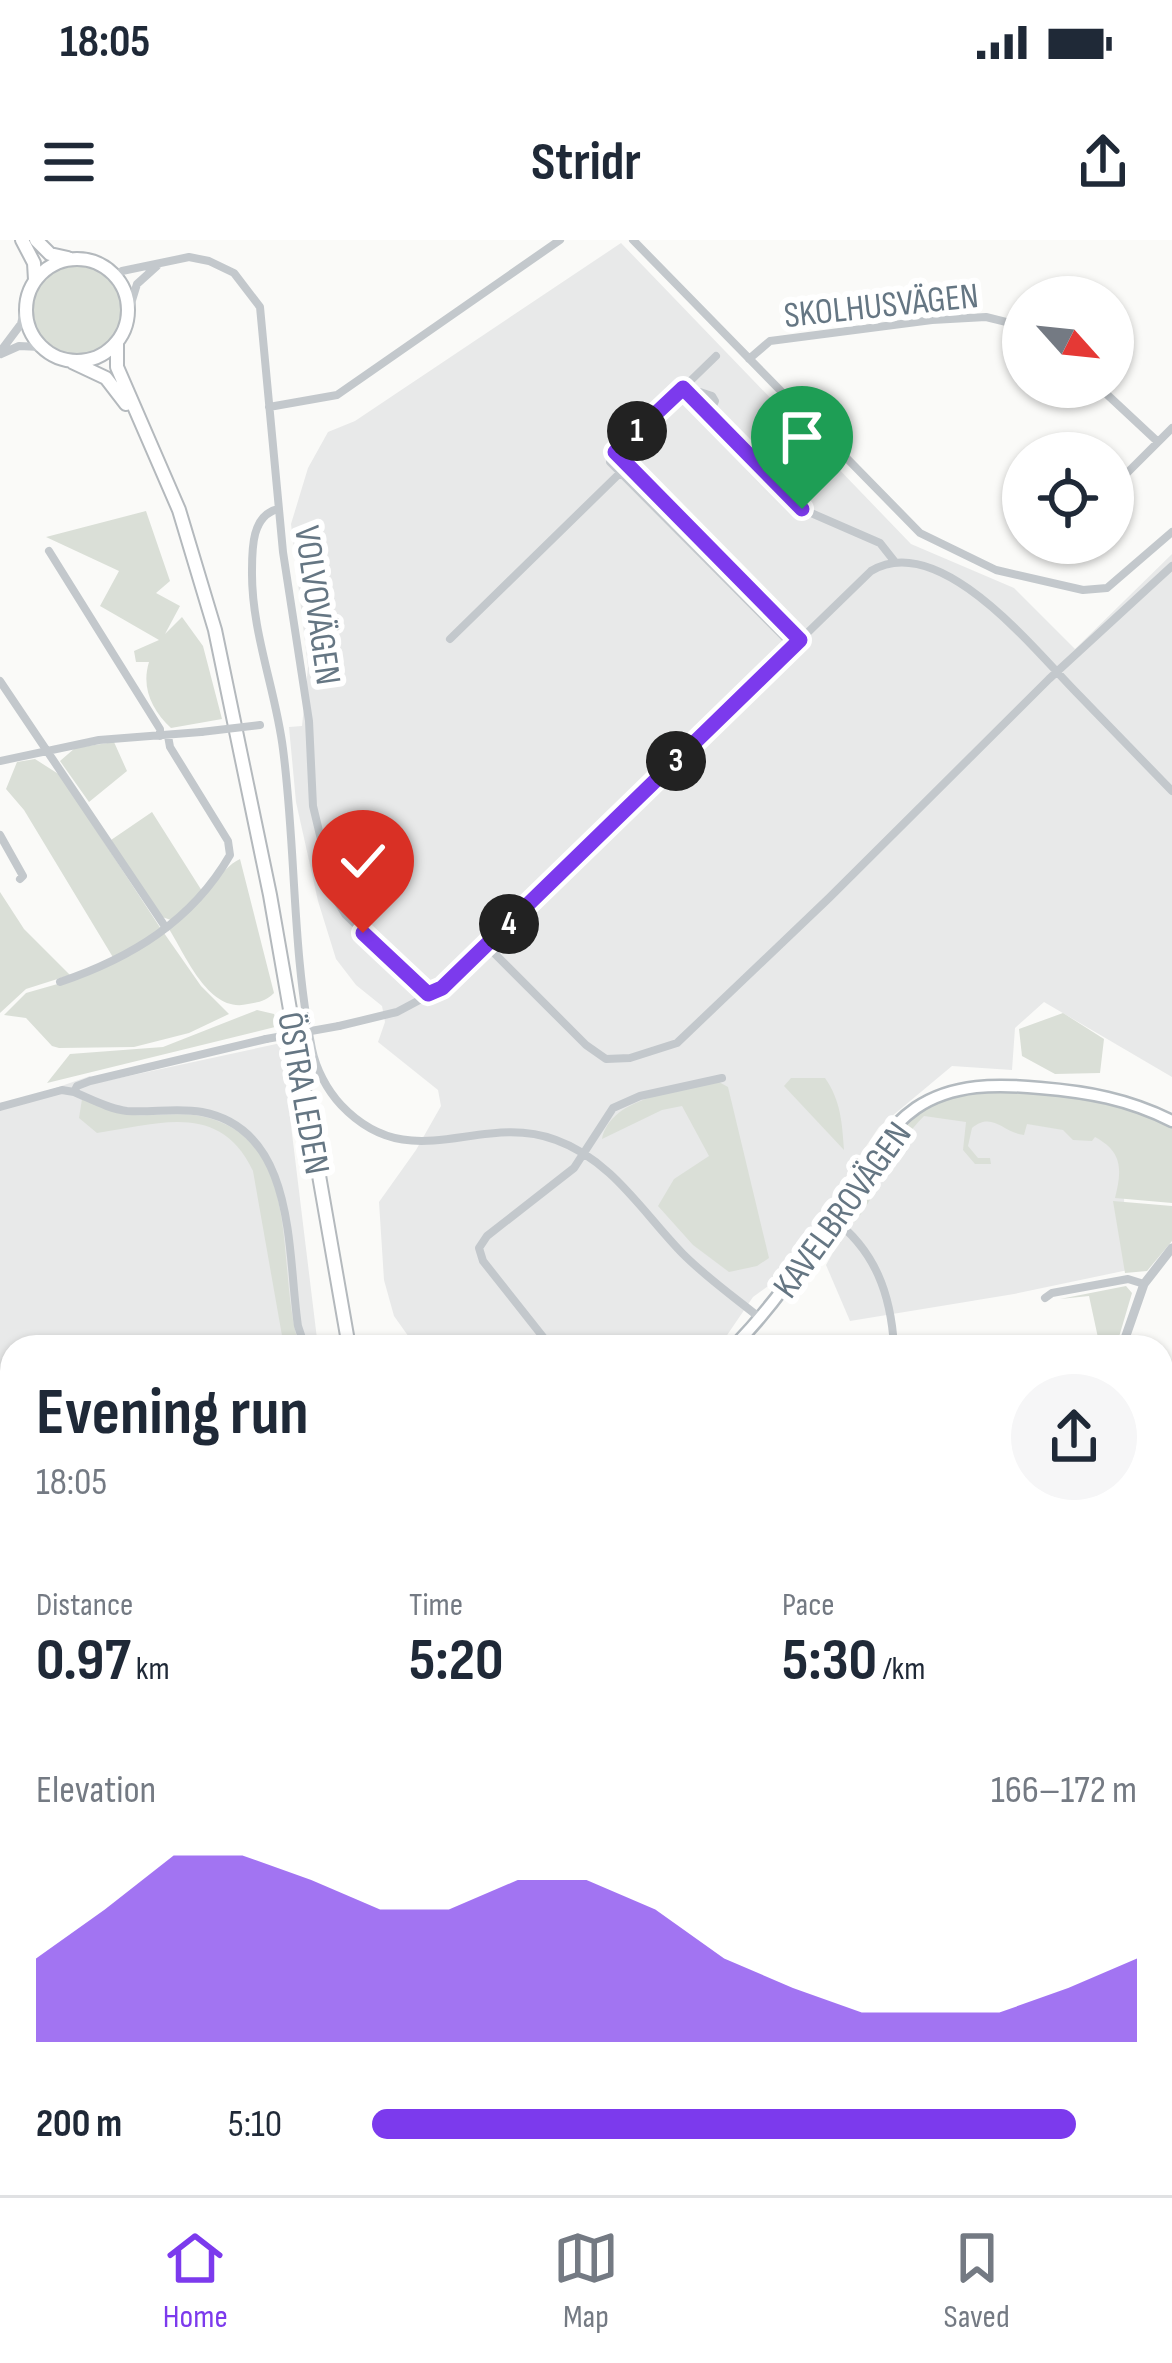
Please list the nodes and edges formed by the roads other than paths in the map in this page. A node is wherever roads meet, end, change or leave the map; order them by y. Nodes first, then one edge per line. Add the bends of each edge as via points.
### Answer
1 (22, 240) edge
2 (36, 240) edge
3 (560, 240) edge
4 (633, 240) edge
5 (75, 259) junction
6 (158, 266) junction
7 (117, 278) junction
8 (35, 281) junction
9 (26, 303) junction
10 (129, 310) junction
11 (1002, 320) edge
12 (117, 343) junction
13 (40, 346) junction
14 (0, 353) edge
15 (716, 356) dead end
16 (749, 359) junction
17 (72, 362) junction
18 (683, 388) junction
19 (269, 407) junction
20 (1122, 408) edge
21 (1172, 428) edge
22 (1158, 442) junction
23 (615, 452) junction
24 (1134, 466) edge
25 (621, 472) junction
26 (278, 509) junction
27 (1172, 532) edge
28 (49, 551) dead end
29 (895, 562) junction
30 (1172, 566) edge
31 (450, 639) dead end
32 (796, 643) junction
33 (1058, 673) junction
34 (0, 681) edge
35 (228, 698) junction
36 (277, 729) junction
37 (164, 736) junction
38 (48, 753) junction
39 (0, 761) edge
40 (1172, 791) edge
41 (0, 835) edge
42 (20, 879) dead end
43 (166, 928) junction
44 (487, 946) junction
45 (60, 982) dead end
46 (428, 994) junction
47 (722, 1078) dead end
48 (74, 1092) junction
49 (0, 1107) edge
50 (1172, 1121) edge
51 (584, 1154) junction
52 (832, 1218) junction
53 (1172, 1248) edge
54 (1144, 1285) junction
55 (1045, 1298) dead end
56 (760, 1318) junction
57 (301, 1335) edge
58 (347, 1335) edge
59 (542, 1335) edge
60 (744, 1335) edge
61 (893, 1335) edge
62 (1126, 1335) edge

1 - 8 highway
2 - 5 highway via 50,254
3 - 19 street via 337,395
4 - 16 street
5 - 7 highway
5 - 8 highway
6 - 7 street, VOLVOVÄGEN
6 - 10 street via 137,284
6 - 19 street, VOLVOVÄGEN via 209,261 248,287 260,307
7 - 10 highway
8 - 9 highway
9 - 13 highway
9 - 14 street
10 - 12 highway
11 - 16 street, SKOLHUSVÄGEN via 932,320 770,341
12 - 17 highway via 97,358
12 - 35 highway, ÖSTRA LEDEN via 120,375 193,550
13 - 14 street
13 - 17 highway
15 - 18 street
16 - 27 street via 920,533 996,570 1107,588
17 - 35 highway, ÖSTRA LEDEN via 106,378 140,430 190,556
18 - 23 street
18 - 29 street via 802,509 880,543
19 - 26 street, VOLVOVÄGEN
20 - 22 street
21 - 22 street
22 - 24 street
23 - 25 street via 608,459
23 - 32 street
25 - 31 street
25 - 32 street
26 - 36 street via 261,518 252,566
26 - 46 street, VOLVOVÄGEN via 313,806 335,898
28 - 37 street
29 - 32 street via 871,571
29 - 33 street via 966,587
30 - 33 street
32 - 44 street
33 - 40 street
33 - 44 street via 670,1046 621,1060 599,1056
34 - 38 street
35 - 58 highway, ÖSTRA LEDEN
36 - 37 street, bridge
36 - 51 street via 312,1048 339,1102 361,1123 401,1141 533,1132
37 - 38 street
37 - 43 street via 231,850 199,901
38 - 39 street
38 - 43 street
41 - 42 street
43 - 45 street via 106,966
44 - 46 street
46 - 48 street, bridge via 398,1012 90,1081
47 - 51 street via 622,1102
48 - 49 street
48 - 57 street via 122,1111 217,1116 262,1149 281,1193
50 - 52 main road, KAVELBROVÄGEN via 1100,1094 1008,1084 947,1092 889,1133
51 - 56 street via 695,1266
51 - 59 street via 479,1247
52 - 56 main road, KAVELBROVÄGEN
52 - 61 street via 884,1279
53 - 54 street
54 - 55 street via 1127,1280
54 - 62 street
56 - 60 main road, KAVELBROVÄGEN

